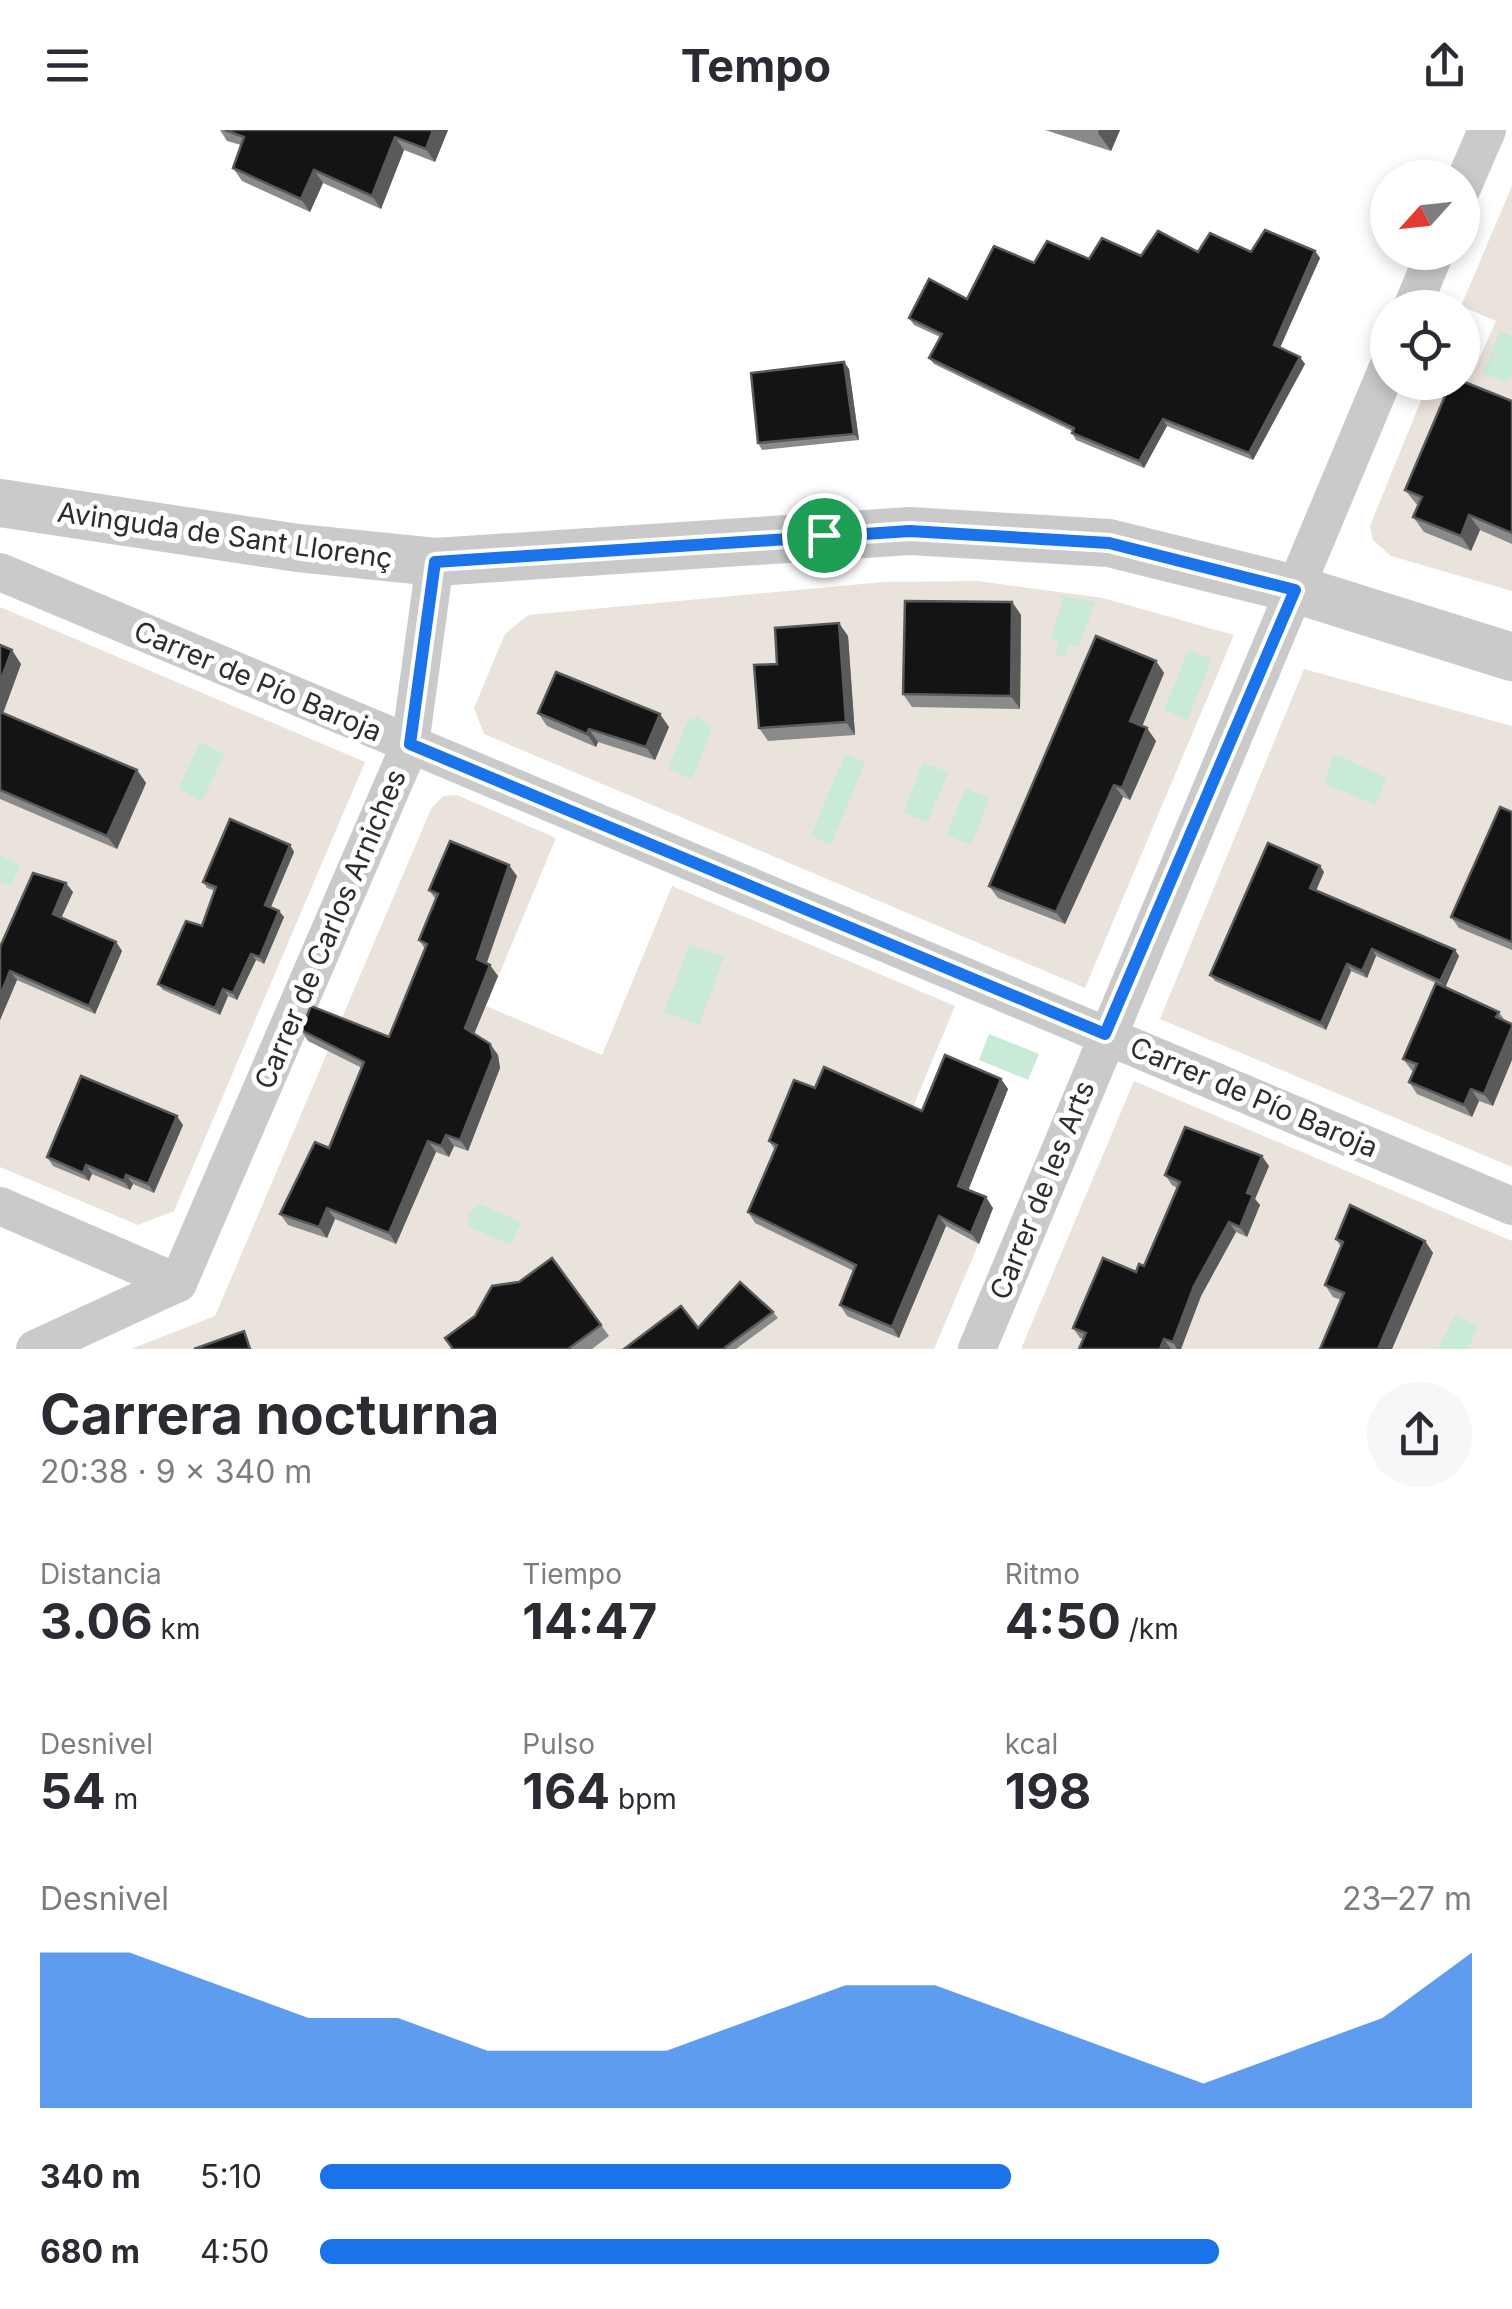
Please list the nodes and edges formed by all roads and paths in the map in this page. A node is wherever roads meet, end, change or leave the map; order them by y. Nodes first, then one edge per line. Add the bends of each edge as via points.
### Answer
1 (1487, 130) edge
2 (1474, 160) edge
3 (1374, 400) edge
4 (0, 502) edge
5 (435, 562) junction
6 (0, 572) edge
7 (1295, 590) junction
8 (1512, 657) edge
9 (410, 744) junction
10 (1105, 1034) junction
11 (0, 1206) edge
12 (1512, 1206) edge
13 (178, 1282) junction
14 (35, 1349) edge
15 (976, 1349) edge

1 - 2 street
3 - 7 street, Carrer de les Arts
4 - 5 street, Avinguda de Sant Llorenç
5 - 7 street, Avinguda de Sant Llorenç via 910,531 1109,543
5 - 9 street, Carrer de Carlos Arniches
6 - 9 street, Carrer de Pío Baroja
7 - 8 street, Avinguda de Sant Llorenç
7 - 10 street, Carrer de les Arts
9 - 10 street, Carrer de Pío Baroja
9 - 13 street, Carrer de Carlos Arniches
10 - 12 street, Carrer de Pío Baroja
10 - 15 street, Carrer de les Arts
11 - 13 street
13 - 14 street

